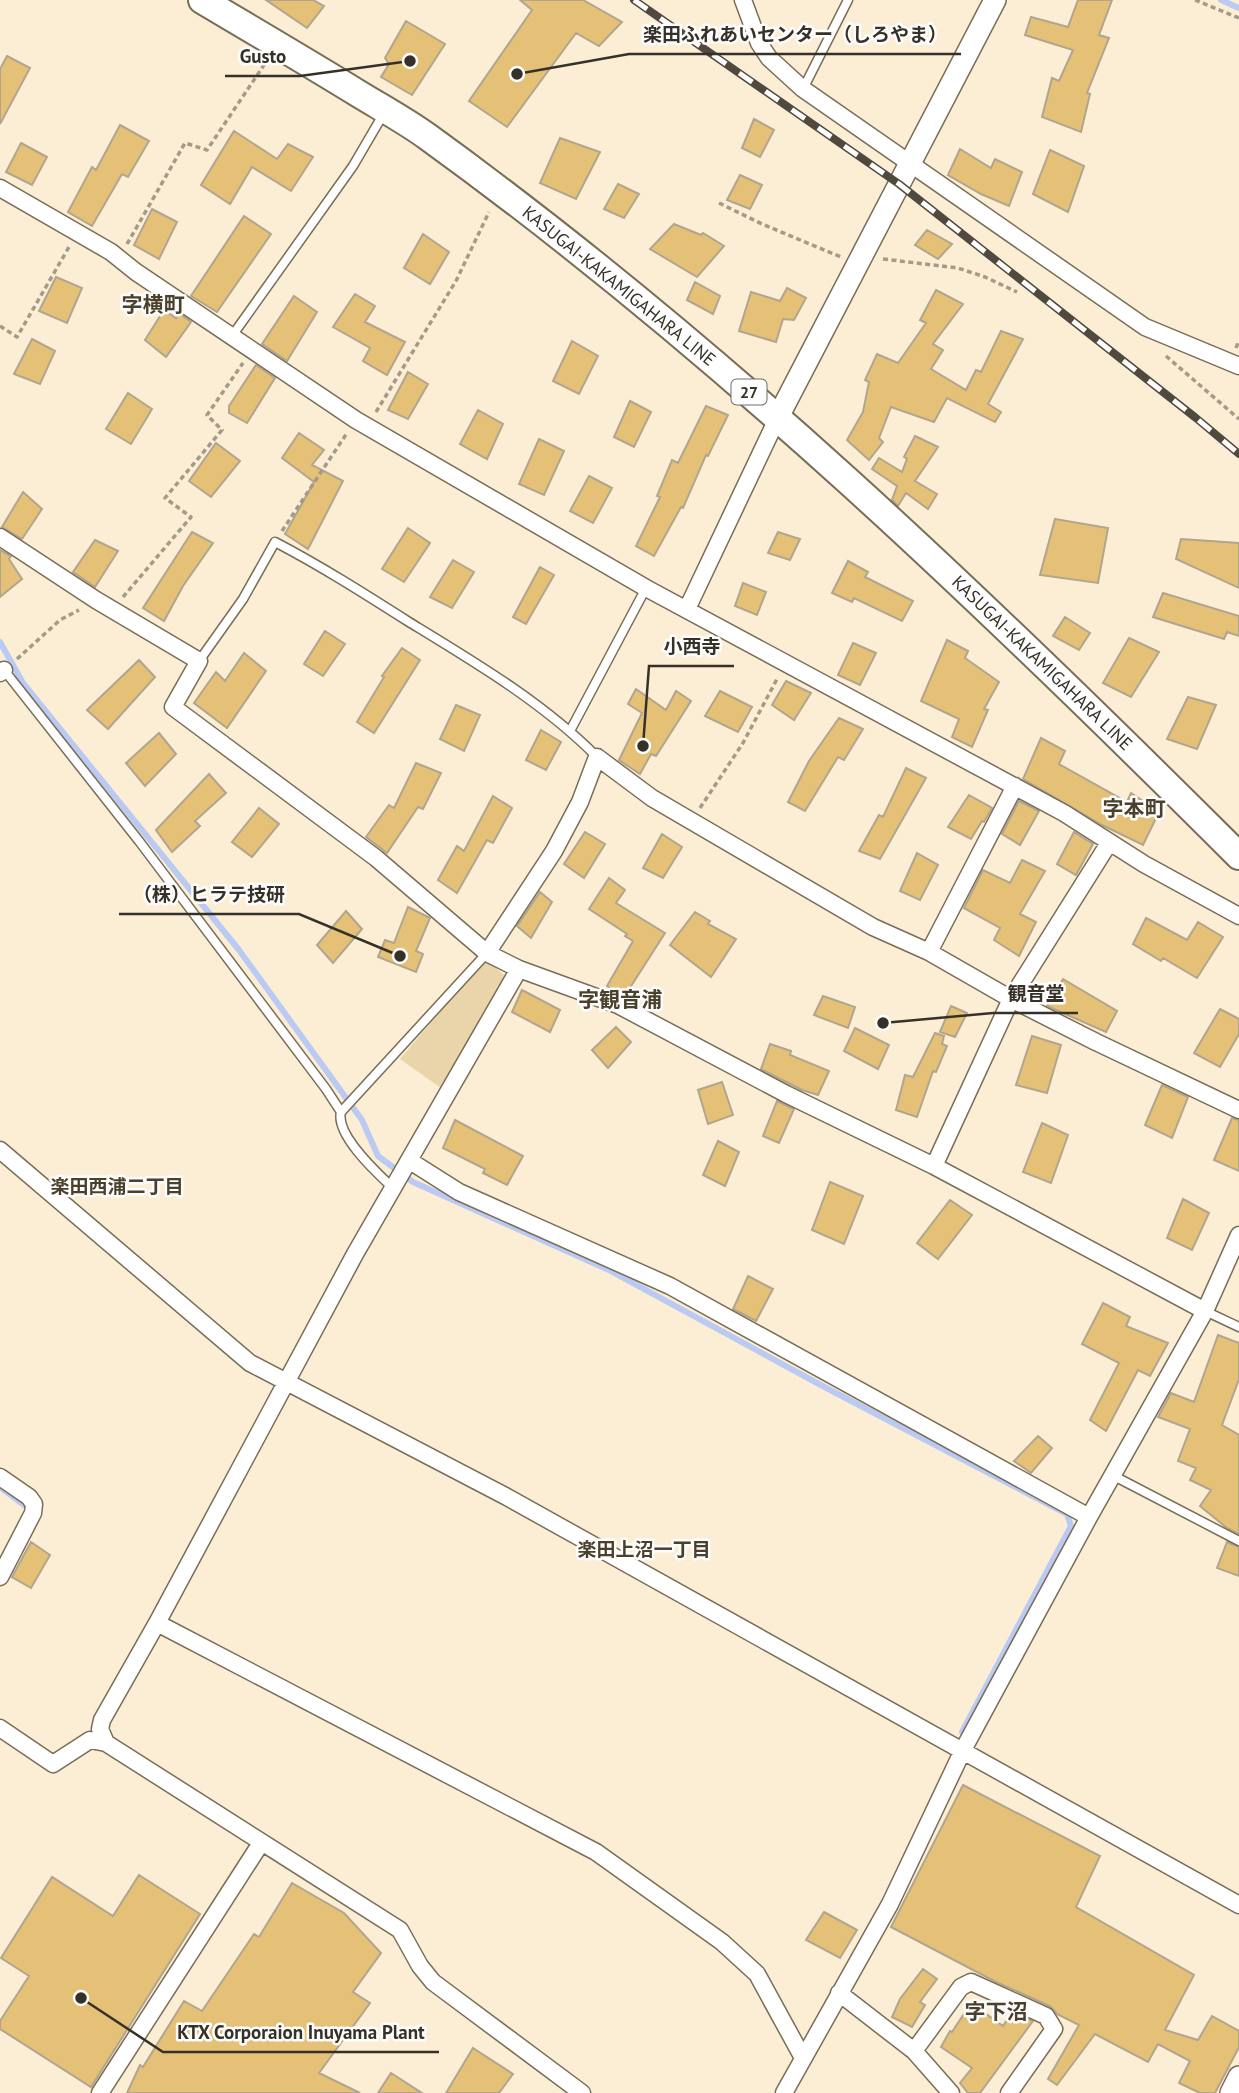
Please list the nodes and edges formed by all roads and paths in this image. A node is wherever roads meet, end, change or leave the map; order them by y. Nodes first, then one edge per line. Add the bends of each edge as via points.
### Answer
1 (202, 0) edge
2 (743, 0) edge
3 (848, 0) edge
4 (995, 0) edge
5 (1195, 0) edge
6 (1239, 18) edge
7 (277, 44) junction
8 (803, 89) junction
9 (386, 110) junction
10 (910, 164) junction
11 (0, 188) edge
12 (719, 203) dead end
13 (491, 207) dead end
14 (78, 233) junction
15 (119, 258) junction
16 (861, 260) junction
17 (1017, 292) dead end
18 (0, 326) edge
19 (232, 336) junction
20 (252, 349) junction
21 (1239, 366) edge
22 (778, 417) junction
23 (362, 423) junction
24 (0, 537) edge
25 (275, 542) junction
26 (646, 588) junction
27 (96, 600) junction
28 (687, 609) junction
29 (112, 610) junction
30 (199, 661) junction
31 (786, 662) junction
32 (2, 672) edge
33 (570, 731) junction
34 (597, 757) junction
35 (1015, 786) junction
36 (691, 821) junction
37 (1109, 843) junction
38 (1239, 856) edge
39 (1239, 916) edge
40 (929, 952) junction
41 (487, 953) junction
42 (519, 969) junction
43 (1011, 999) junction
44 (1239, 1110) edge
45 (341, 1112) junction
46 (0, 1150) edge
47 (410, 1161) junction
48 (934, 1166) junction
49 (394, 1189) junction
50 (1239, 1235) edge
51 (1205, 1311) junction
52 (1239, 1327) edge
53 (287, 1381) junction
54 (1114, 1476) junction
55 (0, 1477) edge
56 (1089, 1517) junction
57 (1239, 1541) edge
58 (0, 1577) edge
59 (157, 1623) junction
60 (0, 1728) edge
61 (106, 1743) junction
62 (963, 1750) junction
63 (261, 1843) junction
64 (1239, 1905) edge
65 (839, 1993) junction
66 (914, 2051) junction
67 (803, 2058) junction
68 (1239, 2077) edge
69 (100, 2093) edge
70 (582, 2093) edge
71 (784, 2093) edge
72 (951, 2093) edge
73 (1009, 2093) edge
74 (1231, 2093) edge

1 - 7 main road, KASUGAI-KAKAMIGAHARA LINE / 27
2 - 8 street via 769,58
3 - 8 lane
4 - 10 street
5 - 6 path
7 - 9 main road, KASUGAI-KAKAMIGAHARA LINE / 27
7 - 15 path via 207,149 185,144
8 - 10 street
9 - 19 lane via 353,166
9 - 22 main road, KASUGAI-KAKAMIGAHARA LINE / 27 via 523,206
10 - 16 street
10 - 21 street via 1145,327
11 - 14 street
12 - 16 path via 762,225
13 - 23 path via 456,281
14 - 15 street
14 - 18 path via 17,337
15 - 19 street
16 - 17 path via 958,268
16 - 22 street
19 - 20 street
20 - 23 street
20 - 29 path via 207,415 222,430 165,498 191,517
22 - 28 street
22 - 38 main road, KASUGAI-KAKAMIGAHARA LINE / 27 via 1050,668
23 - 25 path
23 - 26 street
24 - 27 street
25 - 30 lane via 243,599
25 - 33 lane via 469,658
26 - 28 street
26 - 33 lane
27 - 29 street
27 - 32 path via 60,620
28 - 31 street
29 - 30 street
30 - 41 street via 173,707 376,859
31 - 35 street
31 - 36 path via 743,743
32 - 45 lane via 139,842
33 - 34 lane
34 - 36 street
34 - 41 street via 554,851
35 - 37 street
35 - 40 street
36 - 40 street via 873,927
37 - 39 street
37 - 43 street
40 - 43 street
41 - 42 street
41 - 45 lane
42 - 47 street
42 - 48 street via 618,1005
43 - 44 street
43 - 48 street
45 - 49 lane via 347,1136
46 - 53 street via 212,1334 250,1363
47 - 49 street
47 - 56 street via 458,1192 670,1286
48 - 51 street
49 - 53 street
50 - 51 street
51 - 52 lane
51 - 54 street
53 - 59 street
53 - 62 street via 507,1497
54 - 56 street
54 - 57 lane
55 - 58 street via 34,1504
56 - 62 street
59 - 61 street via 102,1720 100,1729
59 - 67 street via 630,1874 757,1974
60 - 61 street via 53,1764 90,1740
61 - 63 street
62 - 64 street
62 - 65 street via 890,1904
63 - 69 street
63 - 70 street via 400,1930 433,1982
65 - 66 street
65 - 67 street
66 - 72 street
66 - 73 street via 961,1987 971,1982 1046,2016 1054,2029
67 - 71 street
68 - 74 street

